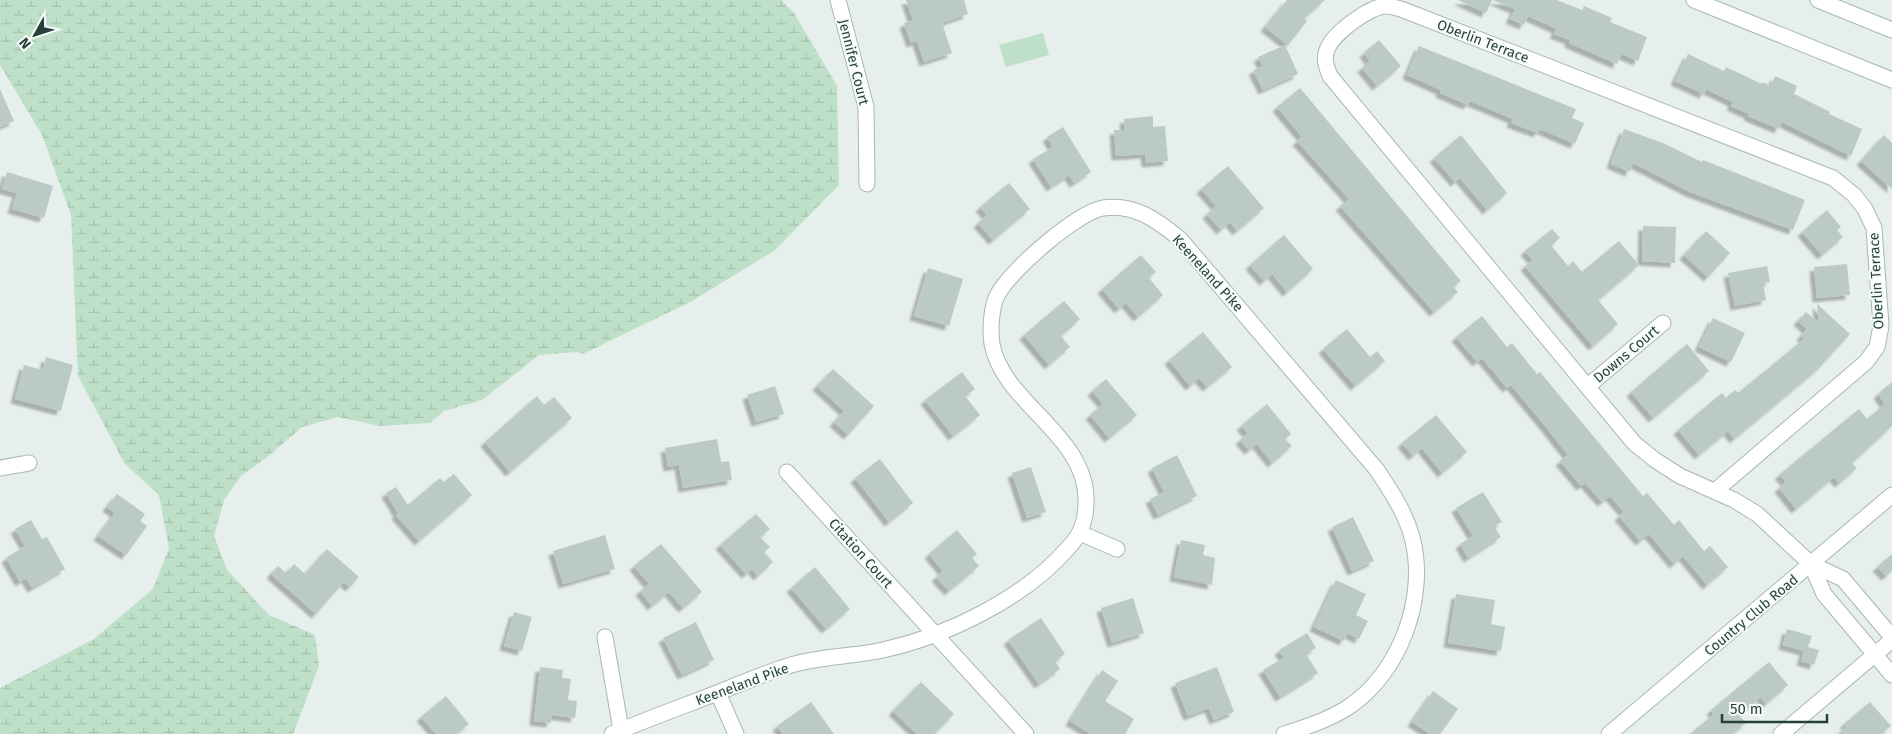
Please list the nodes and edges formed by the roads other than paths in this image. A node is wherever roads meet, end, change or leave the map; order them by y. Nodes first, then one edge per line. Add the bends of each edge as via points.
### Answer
1 (838, 0) edge
2 (1694, 0) edge
3 (1818, 0) edge
4 (1892, 30) edge
5 (1892, 80) edge
6 (867, 184) dead end
7 (1663, 323) dead end
8 (1588, 386) junction
9 (29, 463) dead end
10 (0, 468) edge
11 (787, 472) dead end
12 (1715, 491) junction
13 (1892, 495) edge
14 (1080, 533) junction
15 (1117, 549) dead end
16 (1811, 564) junction
17 (935, 634) junction
18 (605, 637) dead end
19 (1892, 639) edge
20 (1875, 655) junction
21 (1892, 675) edge
22 (718, 693) junction
23 (616, 732) edge
24 (736, 734) edge
25 (1026, 734) edge
26 (1284, 734) edge
27 (1608, 734) edge
28 (1781, 734) edge

1 - 6 street, Jennifer Court via 866,107
2 - 5 street
3 - 4 street
7 - 8 street, Downs Court
8 - 12 street, Oberlin Terrace via 1634,443 1654,460
8 - 12 street, Oberlin Terrace via 1330,76 1325,64 1326,50 1333,39 1366,11 1384,6 1401,8 1833,178 1854,195 1865,210 1874,228 1881,326 1877,347 1866,362
9 - 10 street
11 - 17 street, Citation Court
12 - 16 street, Oberlin Terrace via 1757,514
13 - 16 street, Country Club Road
14 - 15 street
14 - 17 street, Keeneland Pike via 1054,563 1024,587 988,610
14 - 26 street, Keeneland Pike via 1086,518 1083,474 1071,452 1012,384 1000,365 992,344 996,296 1012,274 1084,215 1102,208 1131,209 1153,217 1180,239 1377,470 1398,502 1412,538 1416,574 1414,612 1400,646 1377,680 1348,707 1316,724
16 - 19 street via 1843,579
16 - 20 street via 1824,594
16 - 27 street, Country Club Road
17 - 22 street, Keeneland Pike via 884,650 789,665
17 - 25 street
18 - 23 street
19 - 20 street
20 - 21 street
20 - 28 street
22 - 23 street, Keeneland Pike
22 - 24 street

